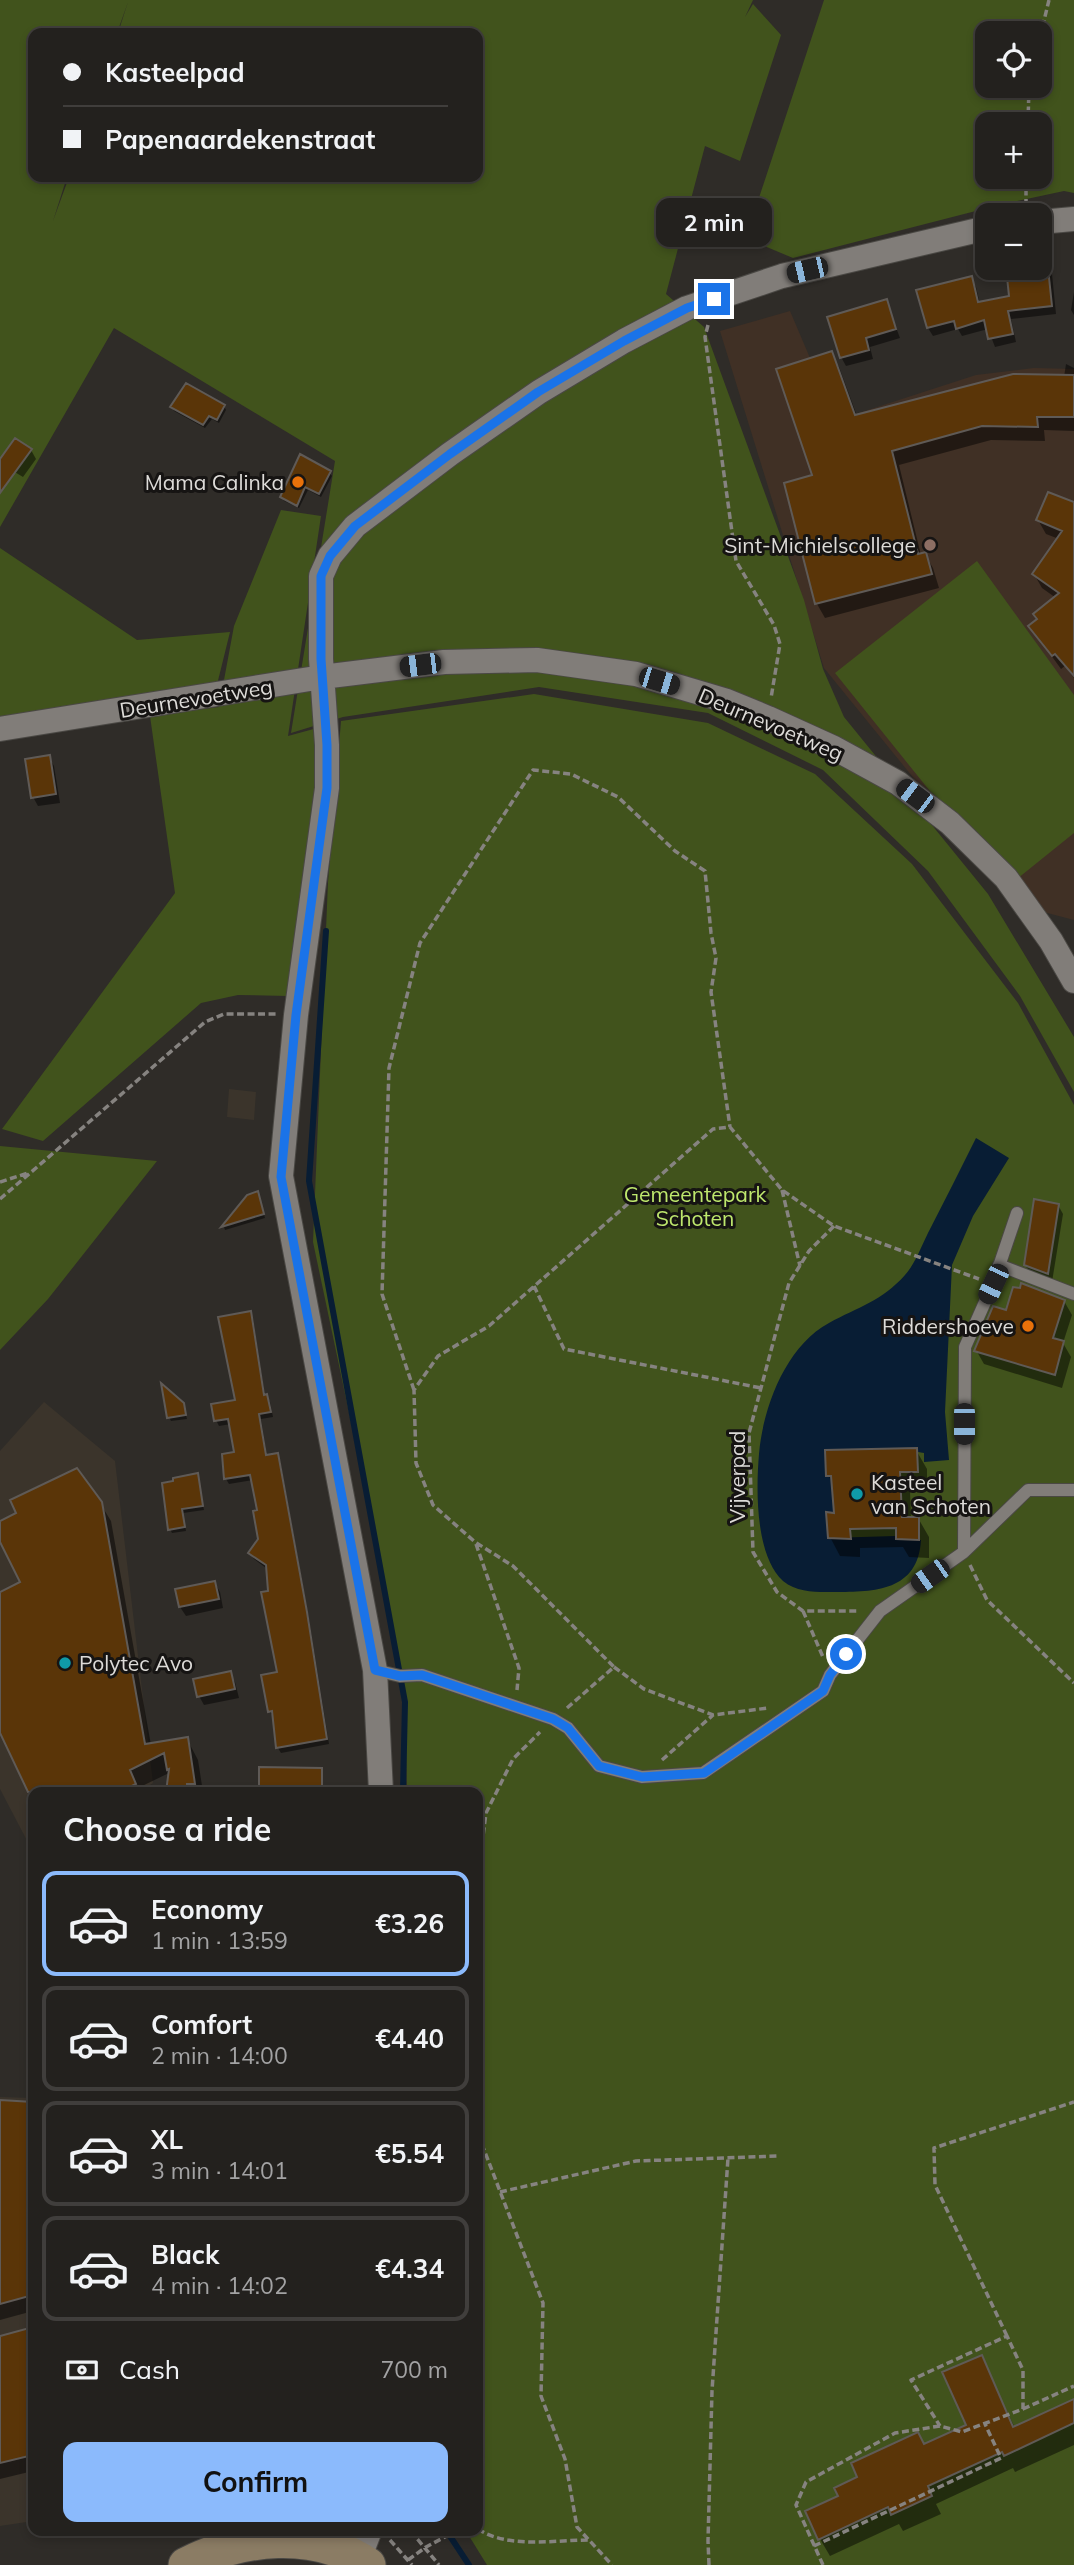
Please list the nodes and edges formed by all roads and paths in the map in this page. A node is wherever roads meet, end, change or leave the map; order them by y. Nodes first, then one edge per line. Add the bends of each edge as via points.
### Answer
1 (1049, 0) edge
2 (1044, 21) edge
3 (1074, 219) edge
4 (1052, 221) edge
5 (975, 231) edge
6 (714, 299) junction
7 (322, 677) junction
8 (768, 718) junction
9 (0, 729) edge
10 (1074, 981) edge
11 (296, 1015) junction
12 (730, 1127) junction
13 (30, 1172) junction
14 (0, 1182) edge
15 (782, 1190) junction
16 (0, 1199) edge
17 (1017, 1213) dead end
18 (834, 1226) junction
19 (999, 1265) junction
20 (800, 1266) junction
21 (993, 1284) junction
22 (534, 1286) junction
23 (1074, 1294) edge
24 (761, 1388) junction
25 (414, 1390) junction
26 (1074, 1490) edge
27 (475, 1542) junction
28 (964, 1552) junction
29 (803, 1611) junction
30 (880, 1611) junction
31 (614, 1667) junction
32 (381, 1672) junction
33 (830, 1675) junction
34 (1074, 1683) edge
35 (805, 1703) junction
36 (515, 1706) junction
37 (713, 1715) junction
38 (553, 1719) junction
39 (642, 1777) junction
40 (382, 1787) edge
41 (483, 1837) edge
42 (1074, 2102) edge
43 (483, 2147) edge
44 (779, 2157) dead end
45 (728, 2158) junction
46 (500, 2192) junction
47 (1007, 2336) junction
48 (1074, 2386) edge
49 (1023, 2409) junction
50 (985, 2424) junction
51 (940, 2426) junction
52 (483, 2532) edge
53 (415, 2536) edge
54 (449, 2536) edge
55 (589, 2540) junction
56 (814, 2546) junction
57 (371, 2547) edge
58 (425, 2548) junction
59 (267, 2553) edge
60 (408, 2560) junction
61 (186, 2565) edge
62 (412, 2565) edge
63 (439, 2565) edge
64 (611, 2565) edge
65 (709, 2565) edge
66 (822, 2565) edge

1 - 2 path
3 - 4 street
5 - 6 street via 782,276
6 - 7 street via 645,330 538,392 355,526 330,556 321,576
6 - 8 path via 705,337 736,561 774,625 780,644
7 - 8 street, Deurnevoetweg via 444,662 537,660 636,674
7 - 9 street, Deurnevoetweg
7 - 11 street via 327,788
8 - 10 street, Deurnevoetweg via 898,783 950,823 1006,878
11 - 13 path via 224,1014 205,1022
11 - 32 street via 281,1177
12 - 15 path
12 - 22 path via 713,1129
12 - 25 path via 711,992 716,958 705,871 675,851 618,797 571,774 533,770 420,943 389,1068 382,1294
13 - 14 path
13 - 16 path
15 - 18 path
15 - 20 path
17 - 19 lane
18 - 20 path, Vijverpad
18 - 21 path
19 - 21 lane
19 - 23 lane
20 - 24 path, Vijverpad via 789,1283
21 - 28 lane via 965,1347
22 - 24 path via 564,1349
22 - 25 path via 489,1326 438,1356
24 - 29 path, Vijverpad via 749,1433 753,1552 777,1592
25 - 27 path via 416,1462 433,1505
26 - 28 lane via 1028,1490
27 - 31 path via 513,1566
27 - 36 path via 519,1668
28 - 30 lane
28 - 34 path via 988,1600
29 - 30 path
29 - 33 path
30 - 33 lane
31 - 37 path via 644,1689
31 - 38 path
32 - 36 lane via 422,1675
32 - 40 street
33 - 35 lane via 823,1691
35 - 37 path
35 - 39 lane via 704,1773
36 - 38 lane
37 - 39 path
38 - 39 lane via 568,1728 599,1766
38 - 41 path via 513,1759 486,1813
42 - 47 path via 934,2148 935,2185
43 - 46 path
44 - 45 path
45 - 46 path via 636,2161
45 - 65 path via 712,2391
46 - 55 path via 543,2303 541,2396 565,2459 577,2527
47 - 49 path via 1023,2370
47 - 51 path via 911,2380
48 - 49 path
49 - 50 path
50 - 51 path via 962,2432
50 - 56 path via 1001,2458
51 - 56 path via 895,2433 806,2482 796,2505
52 - 55 path via 512,2541
53 - 58 path
54 - 58 path
55 - 64 path
56 - 66 path
57 - 59 street via 335,2549 305,2542
57 - 60 path
58 - 60 path
58 - 63 path
59 - 61 street via 236,2545
60 - 62 path

